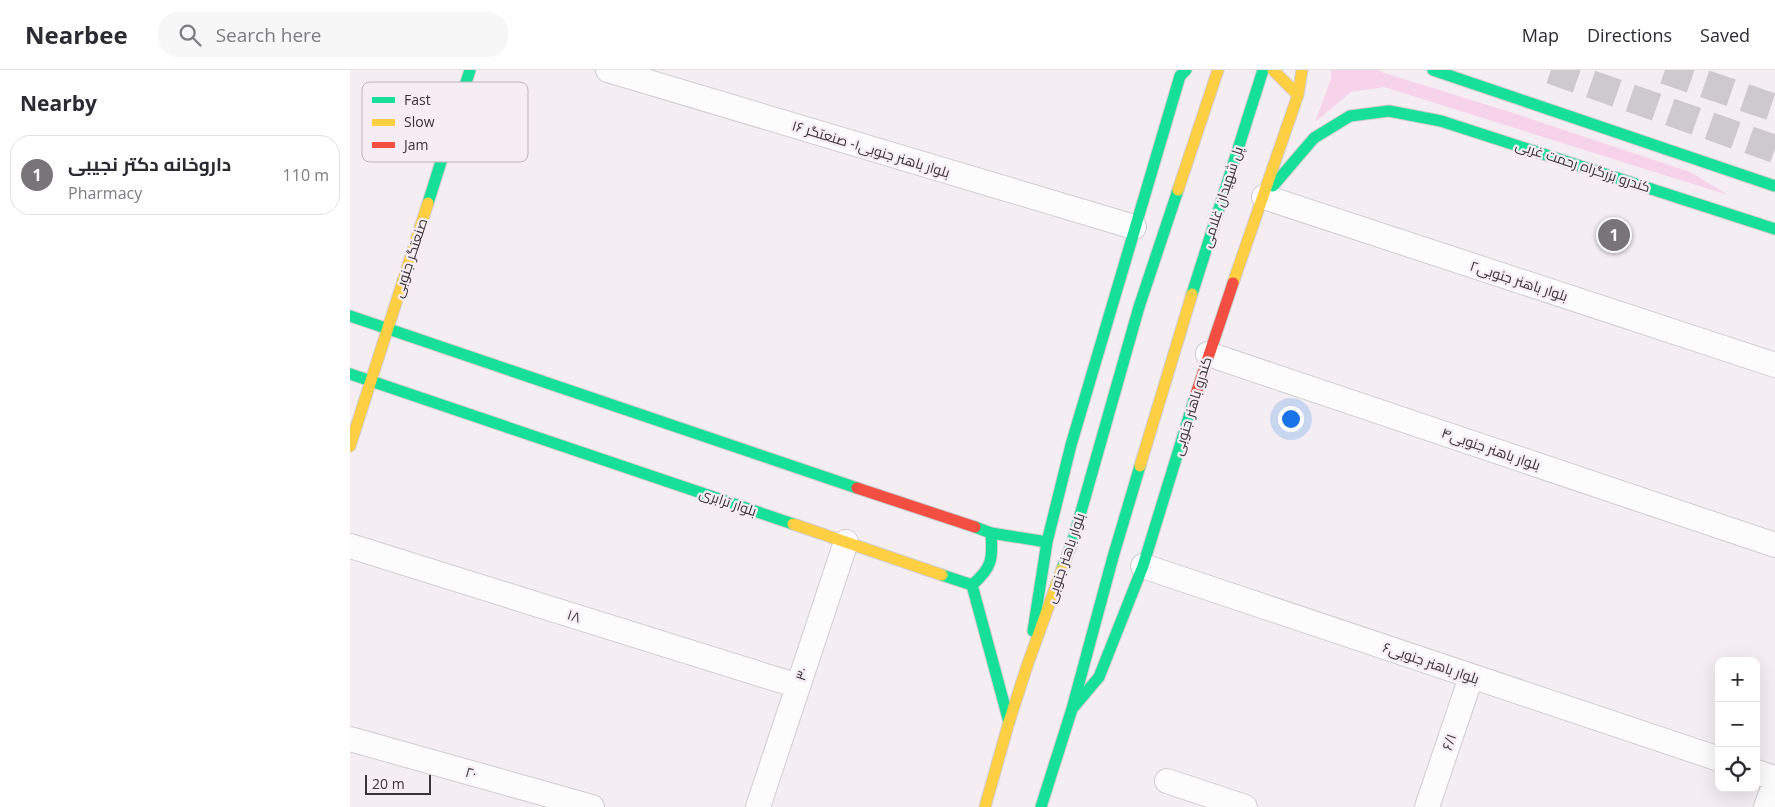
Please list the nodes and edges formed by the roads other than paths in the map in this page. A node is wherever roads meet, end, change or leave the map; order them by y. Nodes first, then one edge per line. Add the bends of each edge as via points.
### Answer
1 (470, 70) edge
2 (608, 70) edge
3 (1186, 70) edge
4 (1218, 70) edge
5 (1263, 70) edge
6 (1273, 70) edge
7 (1302, 70) edge
8 (1433, 70) edge
9 (1167, 80) dead end
10 (466, 82) edge
11 (1298, 95) junction
12 (1168, 118) junction
13 (1690, 158) junction
14 (441, 162) edge
15 (1714, 176) dead end
16 (1775, 186) edge
17 (1264, 197) junction
18 (1760, 213) dead end
19 (1134, 227) junction
20 (1775, 227) edge
21 (350, 316) edge
22 (387, 329) junction
23 (1208, 354) junction
24 (1775, 365) edge
25 (350, 374) edge
26 (371, 381) junction
27 (350, 446) edge
28 (991, 533) junction
29 (846, 542) junction
30 (1046, 542) junction
31 (1775, 545) edge
32 (350, 546) edge
33 (1144, 566) junction
34 (972, 585) junction
35 (1027, 666) junction
36 (1471, 677) junction
37 (798, 686) junction
38 (1072, 709) junction
39 (1009, 722) junction
40 (350, 738) edge
41 (1715, 759) edge
42 (1760, 773) edge
43 (1775, 778) edge
44 (1167, 781) dead end
45 (1775, 783) edge
46 (592, 807) edge
47 (758, 807) edge
48 (985, 807) edge
49 (1041, 807) edge
50 (1245, 807) edge
51 (1427, 807) edge
52 (1766, 807) edge

1 - 10 main road, صنعتگر جنوبی
2 - 19 street, بلوار باهنر جنوبی۱- صنعتگر ۱۶
3 - 12 main road via 1180,76
4 - 35 main road, بلوار باهنر جنوبی via 1139,308 1073,540
5 - 38 main road, پل شهیدان غلامی via 1182,324
6 - 11 main road
7 - 11 main road, کندرو باهنر جنوبی
8 - 13 main road
9 - 12 main road
11 - 17 main road, کندرو باهنر جنوبی
12 - 19 main road
13 - 15 main road
13 - 16 main road
14 - 22 main road, صنعتگر جنوبی
17 - 20 main road, کندرو بزرگراه رحمت غربی via 1314,138 1350,116 1390,111 1441,121
17 - 23 main road, کندرو باهنر جنوبی
17 - 24 street, بلوار باهنر جنوبی۲
18 - 20 main road
19 - 30 main road
21 - 22 main road
22 - 26 main road, صنعتگر جنوبی
22 - 28 main road
23 - 31 street, بلوار باهنر جنوبی۴
23 - 33 main road, کندرو باهنر جنوبی
25 - 26 main road, بلوار ترابری
26 - 27 main road, صنعتگر جنوبی
26 - 29 main road, بلوار ترابری
28 - 30 main road
28 - 34 main road via 993,555 986,574
29 - 34 main road, بلوار ترابری
29 - 37 street, ۳۰
30 - 35 main road
32 - 37 street, ۱۸
33 - 36 street, بلوار باهنر جنوبی۶
33 - 38 main road, کندرو باهنر جنوبی via 1098,677
34 - 39 main road
35 - 39 main road, بلوار باهنر جنوبی
36 - 41 street, بلوار باهنر جنوبی۶
36 - 51 street, ۶/۱
37 - 47 street, ۳۰
38 - 49 main road
39 - 48 main road, بلوار باهنر جنوبی
40 - 46 street, ۲۰
42 - 43 street
44 - 50 street
45 - 52 street

